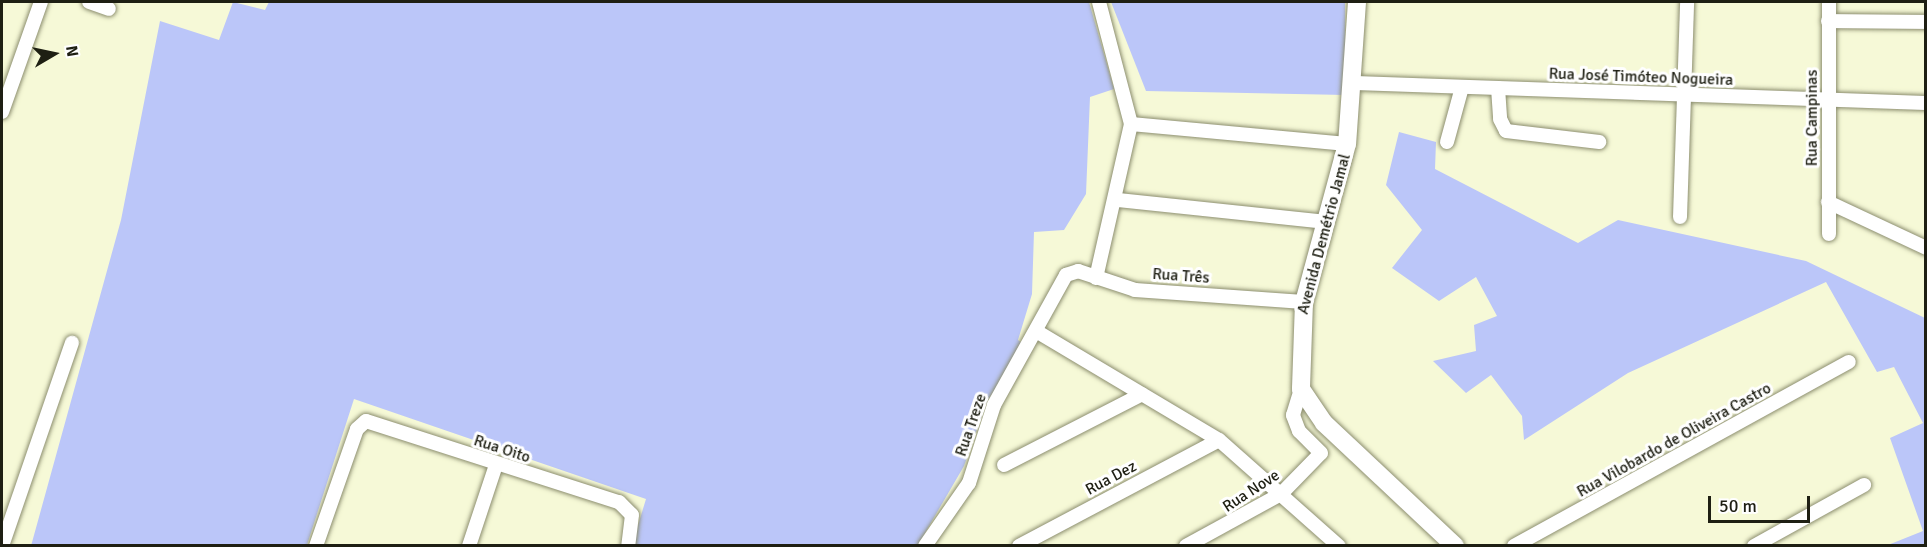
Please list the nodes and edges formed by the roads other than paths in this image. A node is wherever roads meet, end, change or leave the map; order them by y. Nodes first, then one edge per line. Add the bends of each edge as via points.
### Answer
1 (41, 2) edge
2 (89, 2) edge
3 (1100, 2) edge
4 (1357, 2) edge
5 (1687, 2) edge
6 (1829, 2) edge
7 (109, 9) dead end
8 (1828, 21) junction
9 (1926, 22) edge
10 (1356, 83) junction
11 (1462, 87) junction
12 (1498, 88) junction
13 (1683, 95) junction
14 (1828, 100) junction
15 (1926, 103) edge
16 (2, 112) edge
17 (1131, 124) junction
18 (1447, 142) dead end
19 (1599, 142) dead end
20 (1347, 144) junction
21 (1118, 200) junction
22 (1828, 202) junction
23 (1680, 217) dead end
24 (1327, 222) junction
25 (1829, 234) dead end
26 (1926, 248) edge
27 (1096, 278) junction
28 (1060, 280) joint
29 (1304, 303) junction
30 (1036, 331) junction
31 (72, 343) dead end
32 (1849, 362) dead end
33 (1300, 389) junction
34 (1142, 394) junction
35 (1219, 440) junction
36 (496, 465) junction
37 (1004, 465) dead end
38 (1864, 485) dead end
39 (1281, 494) junction
40 (2, 546) edge
41 (316, 546) edge
42 (469, 546) edge
43 (628, 546) edge
44 (925, 546) edge
45 (1019, 546) edge
46 (1186, 546) edge
47 (1339, 546) edge
48 (1455, 546) edge
49 (1514, 546) edge
50 (1754, 546) edge

1 - 16 street
2 - 7 street
3 - 17 street via 1122,72
4 - 10 street, Avenida Demétrio Jamal
5 - 13 street
6 - 8 street, Rua Campinas
8 - 9 street
8 - 14 street, Rua Campinas
10 - 11 street, Rua José Timóteo Nogueira
10 - 20 street, Avenida Demétrio Jamal
11 - 12 street, Rua José Timóteo Nogueira
11 - 18 street
12 - 13 street, Rua José Timóteo Nogueira
12 - 19 street via 1500,119 1506,131
13 - 14 street, Rua José Timóteo Nogueira
13 - 23 street
14 - 15 street, Rua José Timóteo Nogueira
14 - 22 street, Rua Campinas
17 - 20 street
17 - 21 street
20 - 24 street, Avenida Demétrio Jamal
21 - 24 street
21 - 27 street
22 - 25 street, Rua Campinas
22 - 26 street
24 - 29 street, Avenida Demétrio Jamal
27 - 28 street, Rua Três via 1078,271
27 - 29 street, Rua Três via 1135,290
28 - 30 street, Rua Treze
29 - 33 street, Avenida Demétrio Jamal
30 - 34 street
30 - 44 street, Rua Treze via 994,405 969,483
31 - 40 street
32 - 49 street, Rua Vilobardo de Oliveira Castro
33 - 39 street, Rua Nove via 1293,415 1299,431 1321,453
33 - 48 street via 1324,423
34 - 35 street
34 - 37 street
35 - 39 street
35 - 45 street, Rua Dez
36 - 41 street, Rua Oito via 366,421 357,429
36 - 42 street
36 - 43 street, Rua Oito via 619,502 632,514
38 - 50 street
39 - 46 street, Rua Nove
39 - 47 street

